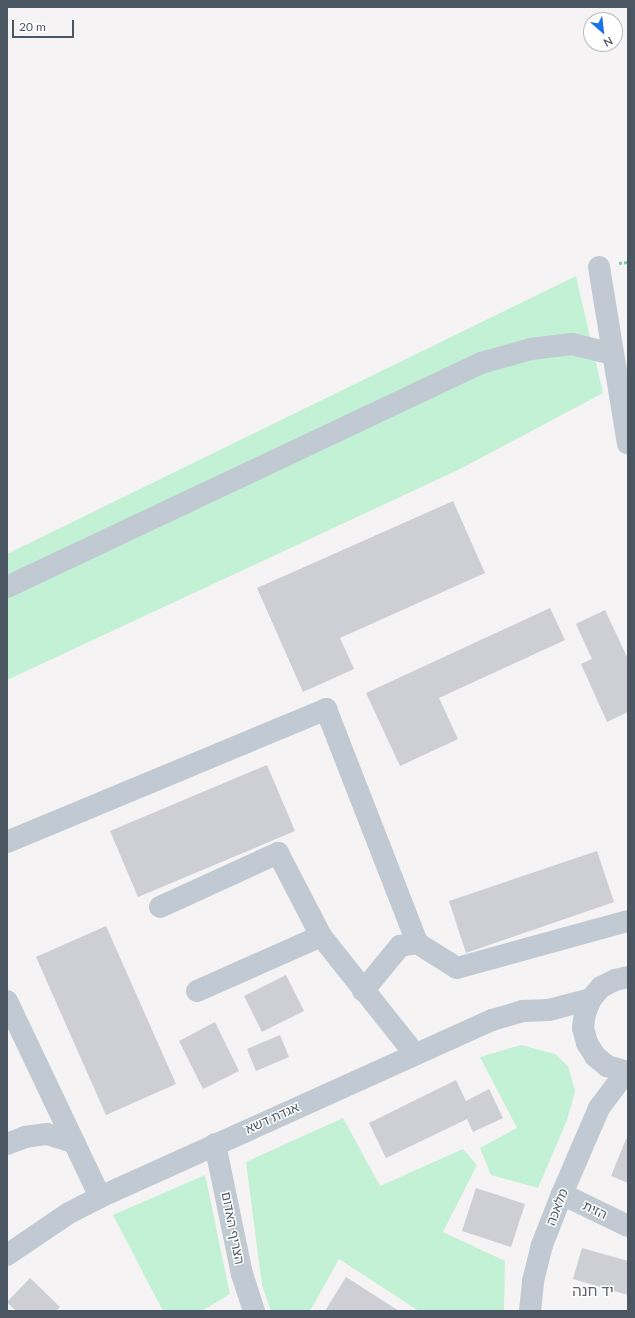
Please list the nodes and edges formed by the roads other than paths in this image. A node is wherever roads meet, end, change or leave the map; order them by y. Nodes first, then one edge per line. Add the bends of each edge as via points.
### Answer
1 (599, 267) dead end
2 (613, 354) junction
3 (628, 444) edge
4 (7, 587) edge
5 (7, 842) edge
6 (160, 907) dead end
7 (628, 922) edge
8 (321, 936) junction
9 (417, 943) junction
10 (628, 977) edge
11 (364, 991) junction
12 (197, 992) dead end
13 (591, 999) junction
14 (7, 1002) edge
15 (549, 1010) junction
16 (583, 1028) junction
17 (415, 1054) junction
18 (600, 1061) junction
19 (627, 1072) edge
20 (599, 1108) junction
21 (74, 1142) junction
22 (7, 1144) edge
23 (215, 1144) junction
24 (562, 1194) junction
25 (100, 1197) junction
26 (628, 1226) edge
27 (8, 1251) edge
28 (254, 1311) edge
29 (530, 1311) edge

1 - 2 street
2 - 3 street
2 - 4 street via 572,344 531,349 481,363
5 - 9 street via 326,709
6 - 8 street via 278,853
7 - 9 street via 457,968
8 - 11 street
8 - 12 street
9 - 11 street via 400,946
10 - 13 street via 601,987
11 - 17 street
13 - 15 street, אגדת דשא
13 - 16 street via 585,1013
14 - 21 street
15 - 16 street
15 - 17 street, אגדת דשא via 523,1011 492,1020
16 - 18 street via 587,1043
17 - 23 street, אגדת דשא
18 - 19 street
18 - 20 street, מלאכה
19 - 20 street, מלאכה
20 - 24 street, מלאכה
21 - 22 street via 47,1134 25,1137
21 - 25 street
23 - 25 street, אגדת דשא
23 - 28 street, הצריף האדום via 242,1274
24 - 26 street, הזית
24 - 29 street, מלאכה via 542,1245 533,1281
25 - 27 street, אגדת דשא

